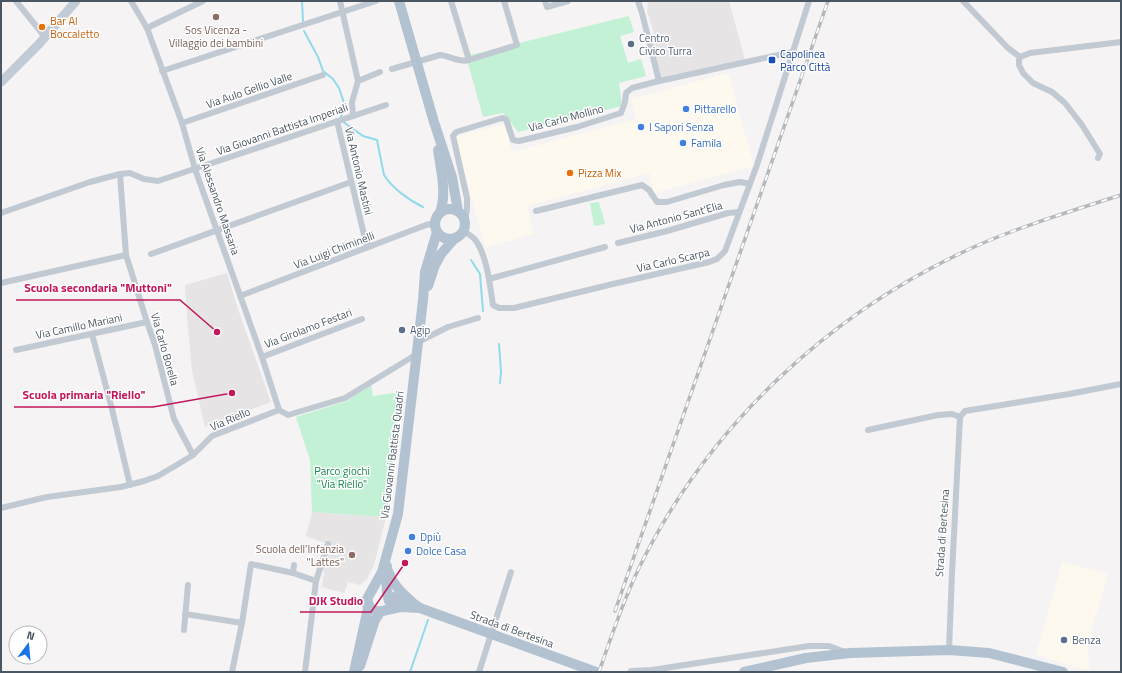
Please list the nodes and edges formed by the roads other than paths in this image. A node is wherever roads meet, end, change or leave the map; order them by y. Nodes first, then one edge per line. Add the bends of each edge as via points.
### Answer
1 (16, 1) edge
2 (76, 1) edge
3 (131, 1) edge
4 (203, 1) edge
5 (340, 1) edge
6 (376, 1) edge
7 (399, 1) edge
8 (451, 1) edge
9 (504, 1) edge
10 (568, 1) edge
11 (638, 1) edge
12 (809, 1) edge
13 (963, 1) edge
14 (546, 4) edge
15 (342, 11) junction
16 (147, 28) junction
17 (45, 37) junction
18 (1121, 42) edge
19 (792, 52) junction
20 (1020, 57) junction
21 (470, 60) junction
22 (417, 62) junction
23 (392, 70) dead end
24 (162, 71) junction
25 (380, 72) dead end
26 (323, 75) dead end
27 (358, 81) junction
28 (659, 81) junction
29 (1, 82) edge
30 (386, 104) dead end
31 (353, 116) junction
32 (337, 121) junction
33 (434, 122) junction
34 (182, 123) junction
35 (1098, 158) dead end
36 (195, 169) junction
37 (120, 174) junction
38 (351, 182) junction
39 (750, 184) junction
40 (458, 211) junction
41 (536, 211) dead end
42 (739, 212) junction
43 (1, 213) edge
44 (440, 213) junction
45 (465, 220) junction
46 (436, 228) junction
47 (217, 231) junction
48 (464, 231) junction
49 (454, 239) junction
50 (618, 243) dead end
51 (371, 246) junction
52 (605, 247) dead end
53 (151, 254) dead end
54 (126, 255) junction
55 (489, 279) junction
56 (1, 283) edge
57 (240, 296) junction
58 (423, 300) junction
59 (362, 318) dead end
60 (478, 318) dead end
61 (147, 322) junction
62 (92, 334) junction
63 (418, 342) junction
64 (16, 350) dead end
65 (417, 354) junction
66 (262, 357) junction
67 (1121, 384) edge
68 (279, 410) junction
69 (960, 417) junction
70 (868, 430) dead end
71 (193, 455) junction
72 (130, 485) junction
73 (1, 508) edge
74 (328, 544) dead end
75 (389, 551) junction
76 (294, 565) dead end
77 (387, 569) junction
78 (511, 572) dead end
79 (293, 573) junction
80 (316, 581) junction
81 (188, 585) dead end
82 (371, 592) junction
83 (388, 594) junction
84 (367, 602) junction
85 (417, 606) junction
86 (383, 610) junction
87 (185, 614) junction
88 (242, 623) junction
89 (184, 630) dead end
90 (949, 650) junction
91 (850, 653) junction
92 (685, 664) junction
93 (631, 671) dead end
94 (653, 671) edge
95 (232, 672) edge
96 (305, 672) edge
97 (354, 672) edge
98 (358, 672) edge
99 (479, 672) edge
100 (596, 672) edge
101 (682, 672) edge
102 (744, 672) edge
103 (1063, 672) edge

1 - 17 street
2 - 17 main road
3 - 16 street, Via Alessandro Massaria
4 - 16 street
5 - 15 street
6 - 15 street
7 - 22 main road, Via Giovanni Battista Quadri
8 - 21 street
9 - 21 street via 518,45
10 - 14 street
11 - 28 street
12 - 19 street, Via Carlo Scarpa
13 - 20 street
15 - 24 street
15 - 27 street
16 - 24 street, Via Alessandro Massaria
17 - 29 main road
18 - 20 street via 1030,53
19 - 28 street, Via Carlo Mollino
19 - 39 street, Via Carlo Scarpa
20 - 35 street via 1018,60 1023,73 1033,83 1058,96 1077,117 1100,154
21 - 22 street via 465,62 440,55
22 - 23 street
22 - 33 main road, Via Giovanni Battista Quadri
24 - 34 street, Via Alessandro Massaria
25 - 27 street
26 - 34 street, Via Aulo Gellio Valle
27 - 31 street via 352,102
28 - 45 street, Via Carlo Mollino via 632,88 626,93 621,112 576,128 519,141 513,140 506,119 502,118 456,132 453,136 467,198
30 - 31 street, Via Giovanni Battista Imperiali
31 - 32 street, Via Giovanni Battista Imperiali
32 - 36 street, Via Giovanni Battista Imperiali
32 - 38 street, Via Antonio Mastini
33 - 40 main road, Via Giovanni Battista Quadri via 452,176
33 - 44 main road, Via Giovanni Battista Quadri via 444,192 444,203
34 - 36 street, Via Alessandro Massaria
36 - 37 street, Via Giovanni Battista Imperiali via 158,180 144,179 130,173
36 - 47 street, Via Alessandro Massaria
37 - 43 street, Via Giovanni Battista Imperiali
37 - 54 street, Via Carlo Borella
38 - 47 street
38 - 51 street, Via Antonio Mastini via 366,243
39 - 41 street via 740,182 667,202 657,202 642,185
39 - 42 street, Via Carlo Scarpa
40 - 44 main road via 449,209
40 - 45 main road, Via Giovanni Battista Quadri
42 - 50 street, Via Antonio Sant'Elia
42 - 55 street, Via Carlo Scarpa via 725,251 718,259 709,262 514,308 499,308 493,305
44 - 46 main road, Via Giovanni Battista Quadri via 437,216
45 - 48 main road
46 - 49 main road via 444,239
46 - 51 street, Via Luigi Chiminelli via 426,225
46 - 58 main road, Via Giovanni Battista Quadri via 425,272
47 - 53 street
47 - 57 street, Via Alessandro Massaria
48 - 49 main road, Via Giovanni Battista Quadri
48 - 55 street, Via Carlo Scarpa via 476,239
49 - 58 main road, Via Giovanni Battista Quadri via 435,265
51 - 57 street, Via Luigi Chiminelli
52 - 55 street
54 - 56 street
54 - 61 street, Via Carlo Borella
57 - 66 street, Via Alessandro Massaria
58 - 63 main road, Via Giovanni Battista Quadri
59 - 66 street, Via Girolamo Festari
60 - 63 street via 448,327
61 - 62 street, Via Camillo Mariani
61 - 71 street, Via Carlo Borella via 174,419
62 - 64 street, Via Camillo Mariani
62 - 72 street
63 - 65 main road, Via Giovanni Battista Quadri
65 - 68 street, Via Riello via 345,398 288,415
65 - 75 main road, Via Giovanni Battista Quadri via 398,514
66 - 68 street, Via Alessandro Massaria
67 - 69 street via 965,411
68 - 71 street, Via Riello via 212,436
69 - 70 street via 952,414 938,415
69 - 90 street, Strada di Bertesina
71 - 72 street, Via Riello via 158,476
72 - 73 street, Via Riello via 47,497
74 - 80 street
75 - 77 main road
75 - 82 main road, Via Giovanni Battista Quadri via 382,572
76 - 79 street
77 - 83 main road
77 - 85 main road via 398,590
78 - 99 street
79 - 80 street
79 - 88 street via 251,564
80 - 96 street
81 - 87 street
82 - 83 main road, Strada di Bertesina via 381,589
82 - 84 main road
83 - 85 main road, Strada di Bertesina
83 - 86 main road via 390,601
84 - 86 main road via 372,610
84 - 97 main road via 368,608
85 - 86 main road, Strada di Bertesina
85 - 100 main road, Strada di Bertesina
86 - 98 main road via 375,620
87 - 88 street
87 - 89 street
88 - 95 street
90 - 91 main road
90 - 103 main road via 989,653
91 - 92 street via 829,646 809,646
91 - 102 main road via 806,658
92 - 94 street
92 - 101 street
93 - 94 street

